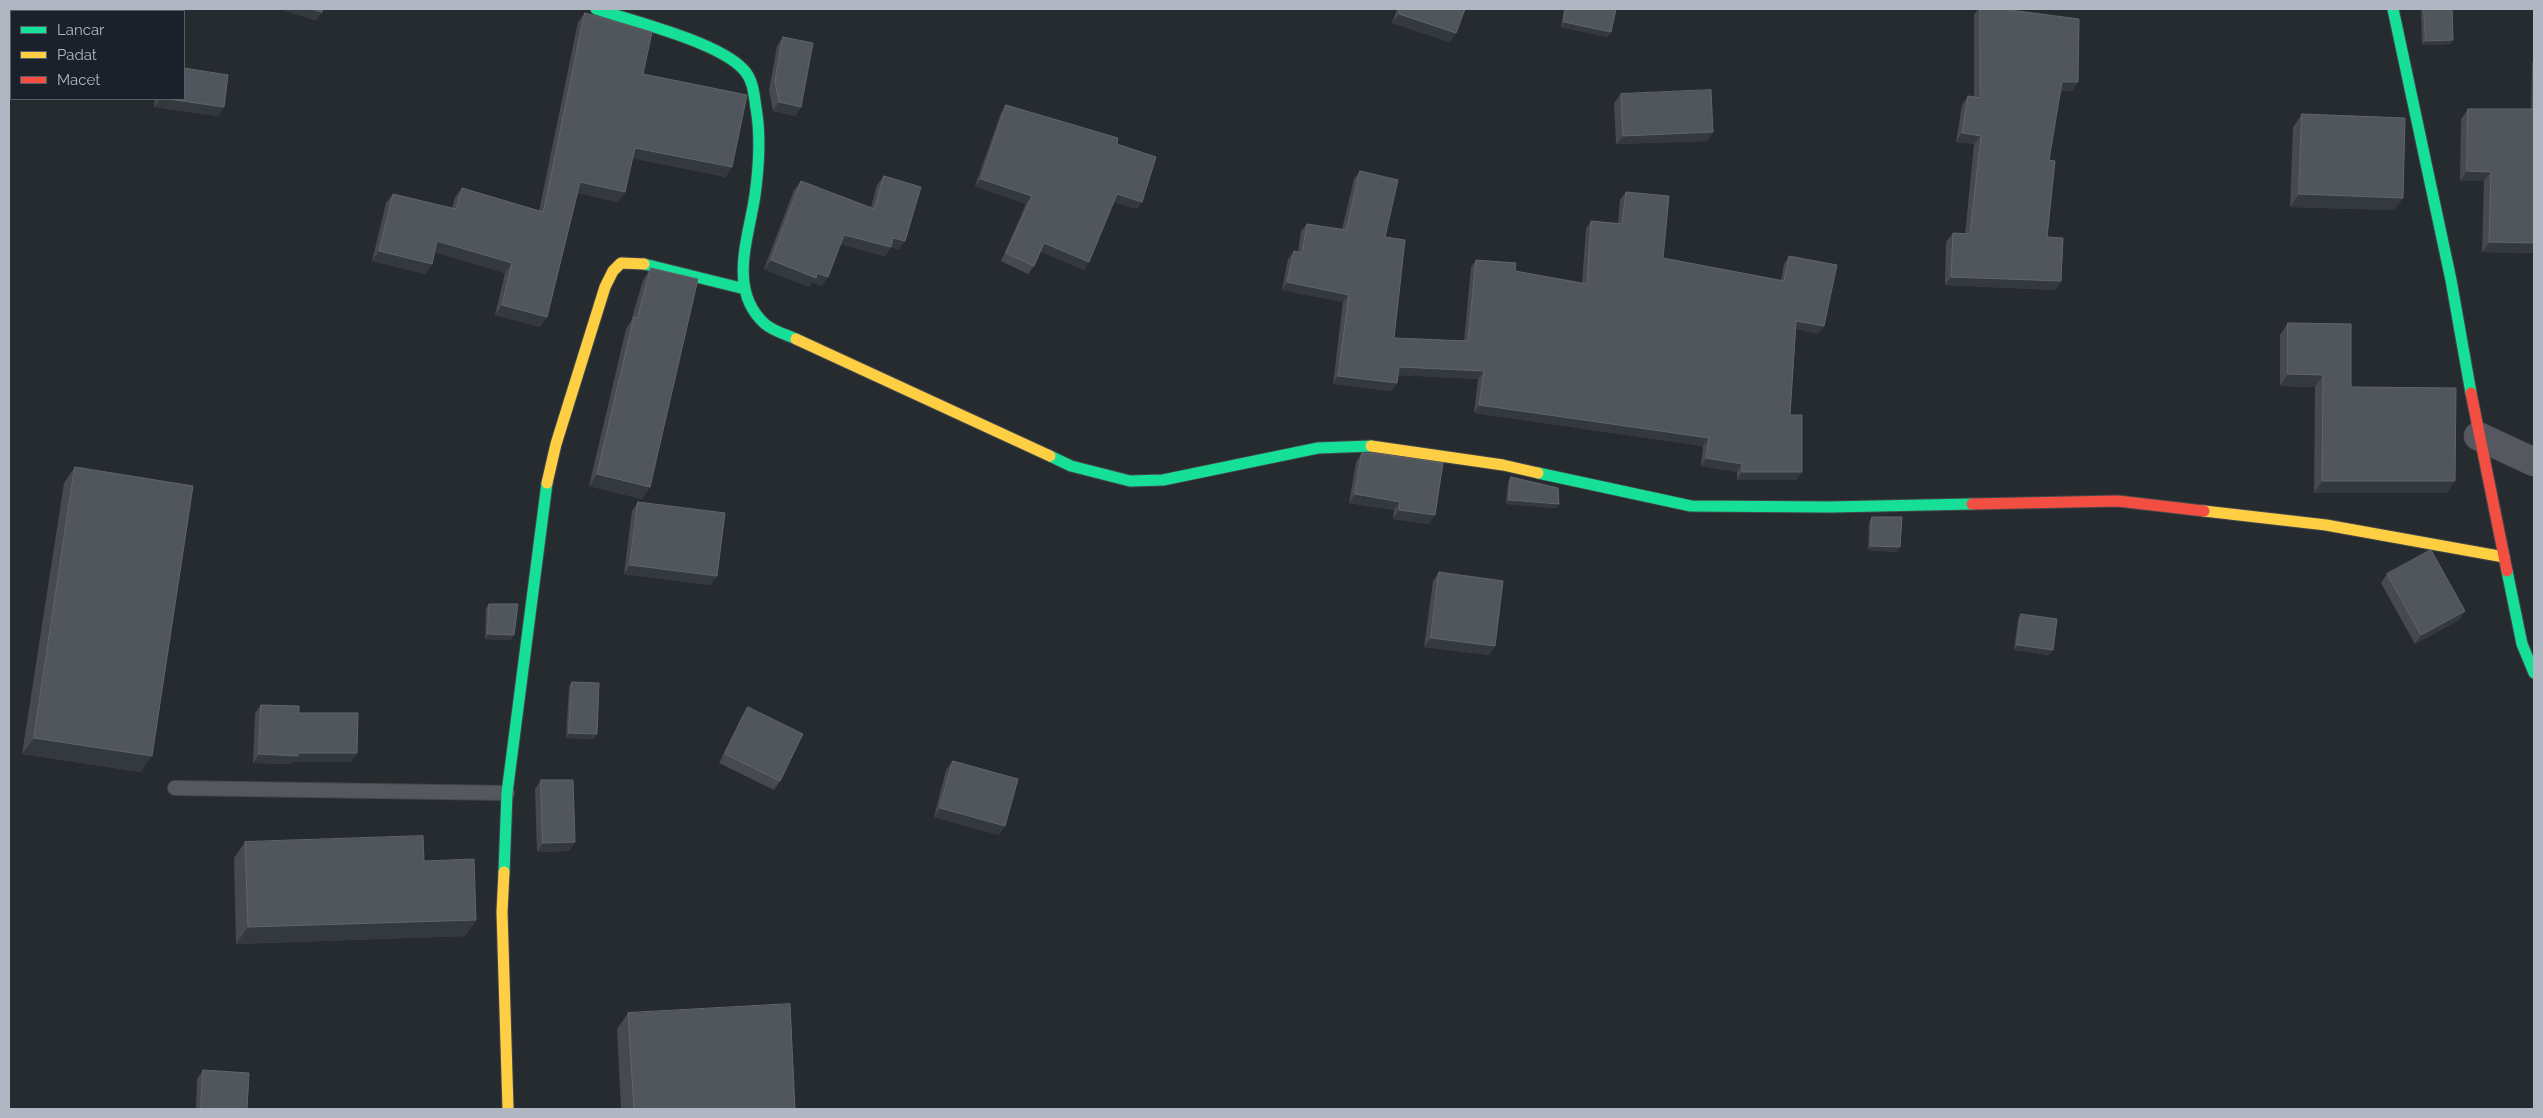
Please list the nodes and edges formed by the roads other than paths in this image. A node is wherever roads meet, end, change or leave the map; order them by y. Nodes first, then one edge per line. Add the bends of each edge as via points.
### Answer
1 (596, 9) edge
2 (2393, 9) edge
3 (745, 289) junction
4 (2478, 436) junction
5 (2534, 462) edge
6 (2504, 557) junction
7 (2534, 673) edge
8 (174, 788) dead end
9 (507, 793) junction
10 (508, 1109) edge

1 - 3 street via 718,50 743,69 752,84 760,128 755,194 743,256
2 - 4 street via 2451,280
3 - 6 street via 750,305 766,325 780,332 1071,466 1130,481 1163,480 1318,448 1369,446 1503,465 1691,506 1830,507 2118,501 2326,525
3 - 9 street via 637,262 621,264 605,286 556,444 546,490
4 - 5 street
4 - 6 street
6 - 7 street via 2522,644
8 - 9 lane
9 - 10 street via 502,912

